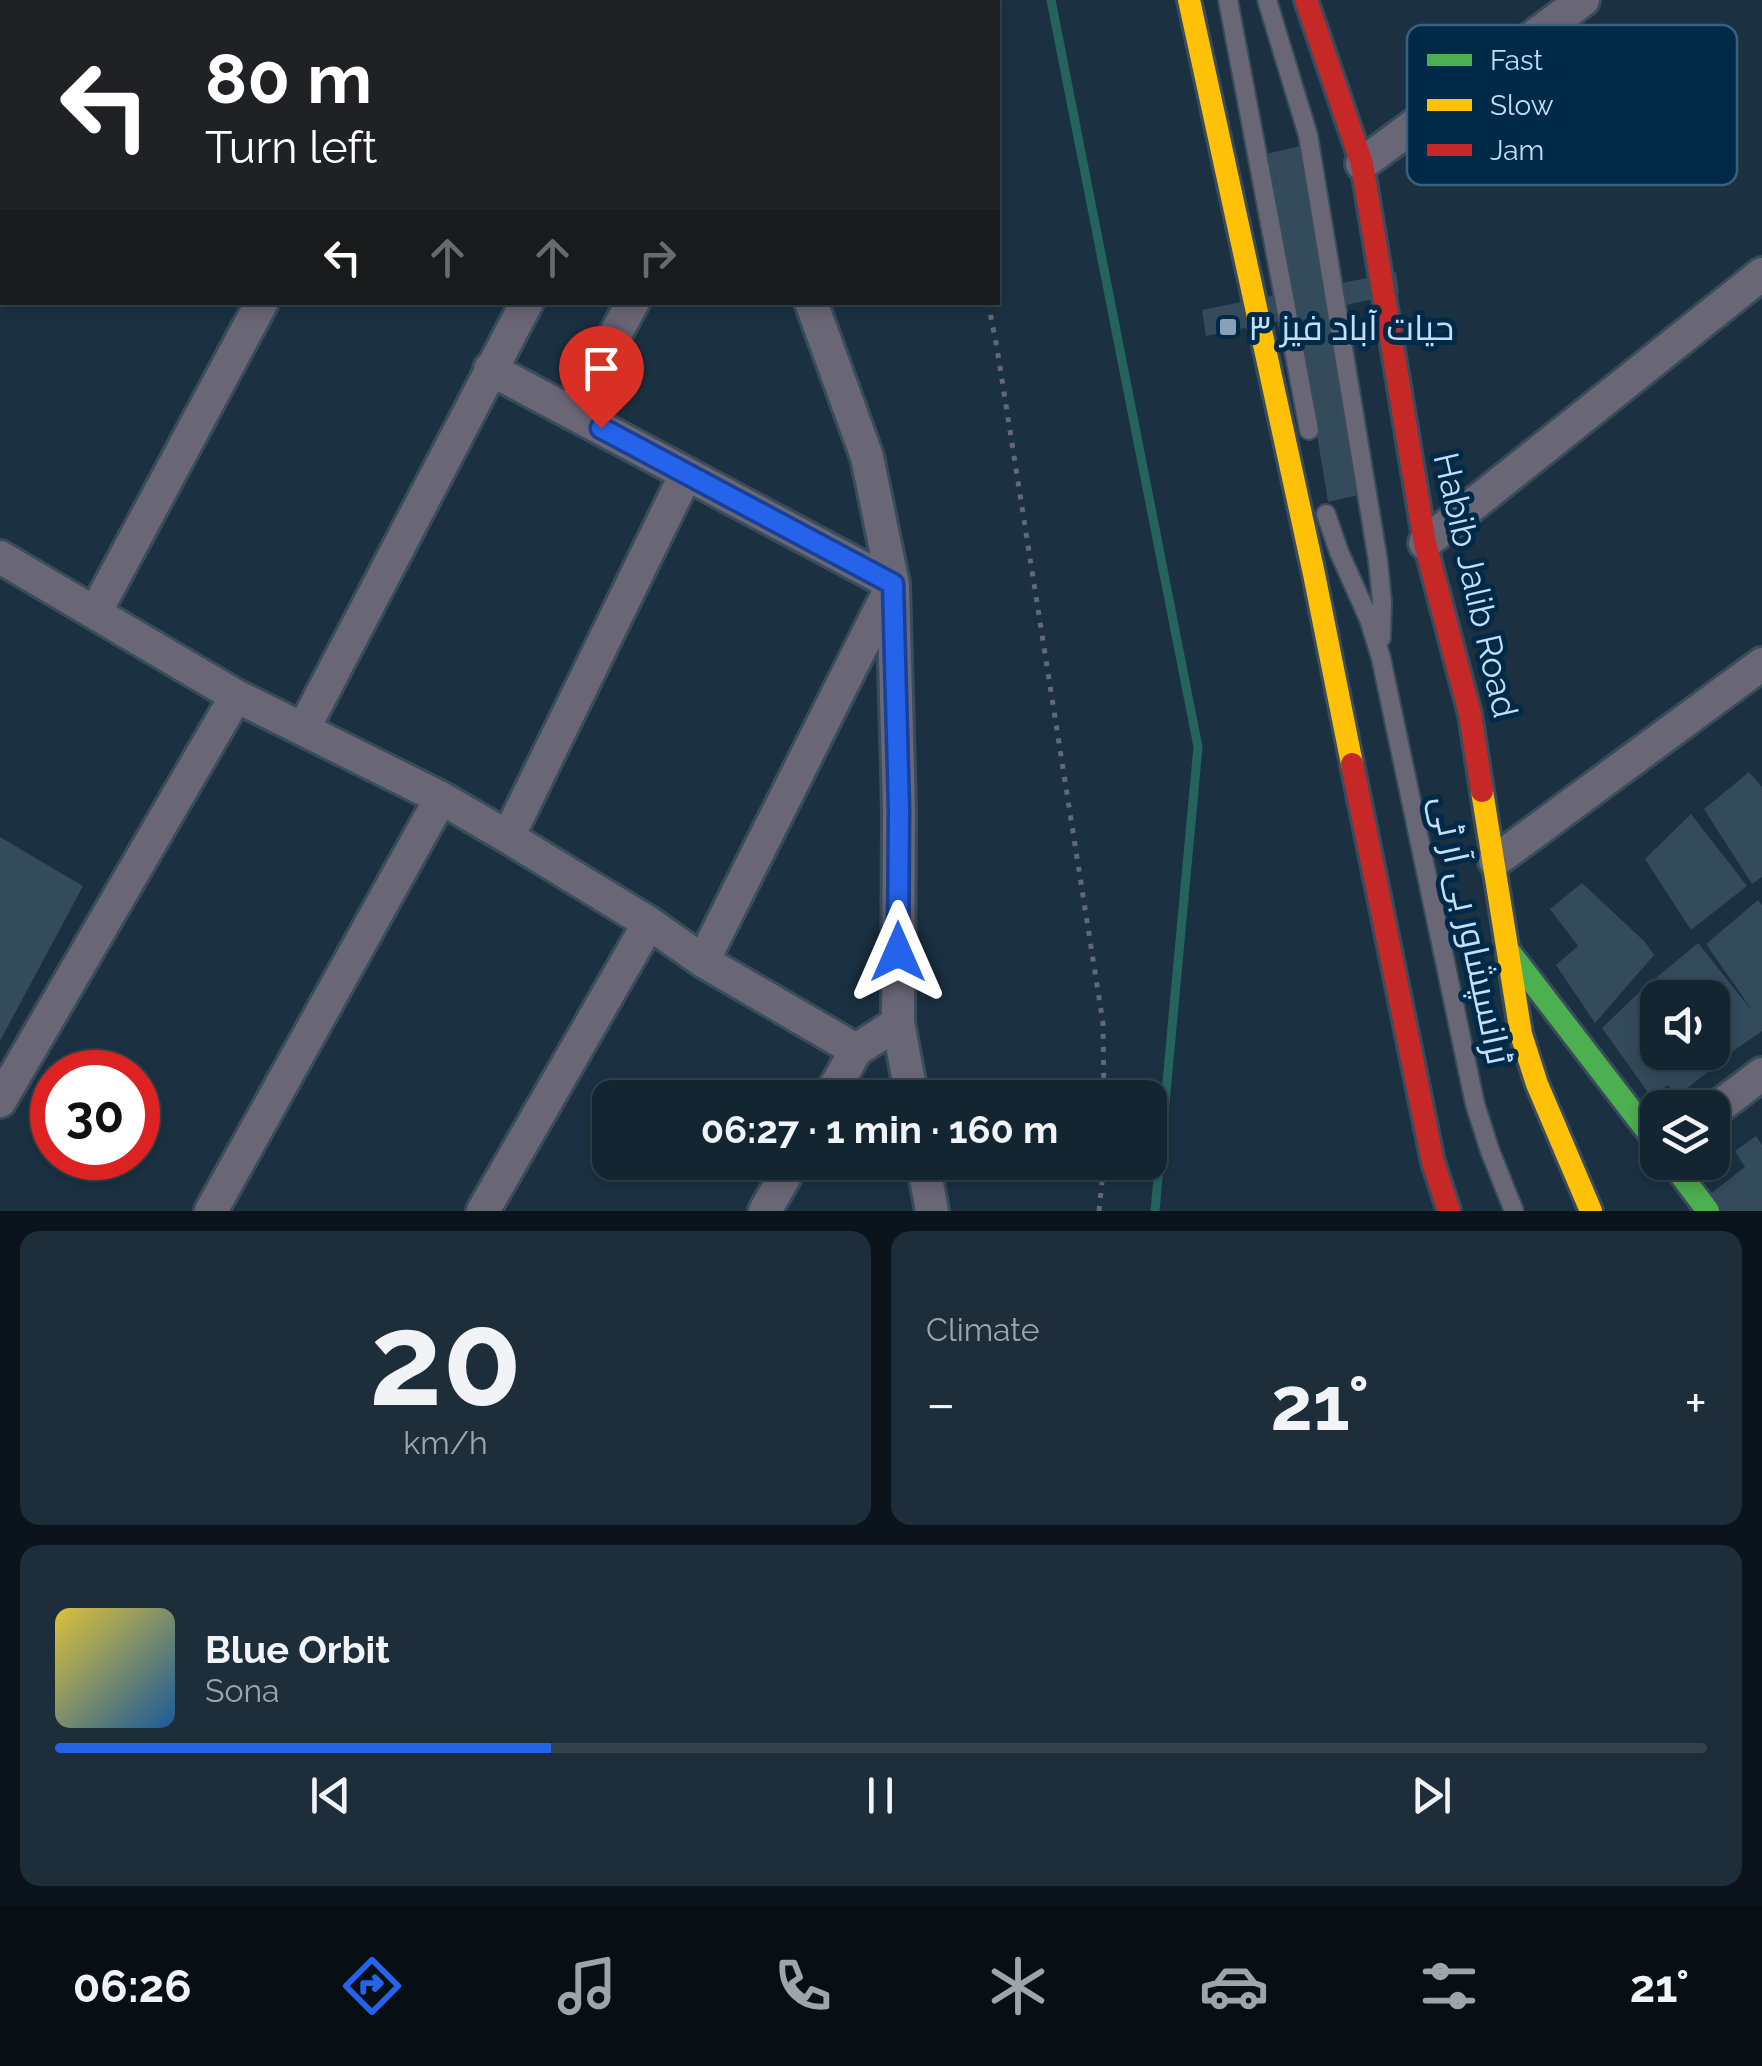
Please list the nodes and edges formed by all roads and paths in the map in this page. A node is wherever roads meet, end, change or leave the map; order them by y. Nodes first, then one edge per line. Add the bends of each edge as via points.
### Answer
1 (1189, 0) edge
2 (1228, 0) edge
3 (1267, 0) edge
4 (1306, 0) edge
5 (1582, 0) edge
6 (1548, 25) edge
7 (1407, 130) edge
8 (1362, 164) junction
9 (1762, 274) edge
10 (260, 305) edge
11 (525, 305) edge
12 (631, 305) edge
13 (813, 305) edge
14 (989, 305) edge
15 (490, 370) junction
16 (572, 413) junction
17 (1314, 456) dead end
18 (686, 474) junction
19 (1321, 495) dead end
20 (1425, 543) junction
21 (0, 556) edge
22 (893, 584) junction
23 (96, 611) junction
24 (1381, 658) junction
25 (1762, 664) edge
26 (236, 696) junction
27 (304, 728) junction
28 (441, 798) junction
29 (508, 836) junction
30 (1495, 861) junction
31 (648, 922) junction
32 (1507, 949) junction
33 (703, 961) junction
34 (898, 1023) junction
35 (856, 1050) junction
36 (1762, 1074) edge
37 (839, 1080) edge
38 (909, 1080) edge
39 (1104, 1080) edge
40 (1730, 1098) edge
41 (0, 1101) edge
42 (1640, 1122) edge
43 (783, 1180) edge
44 (926, 1180) edge
45 (1102, 1180) edge
46 (1685, 1180) edge
47 (211, 1211) edge
48 (483, 1211) edge
49 (765, 1211) edge
50 (932, 1211) edge
51 (1099, 1211) edge
52 (1449, 1211) edge
53 (1514, 1211) edge
54 (1592, 1211) edge
55 (1708, 1211) edge

1 - 52 main road via 1433,1162
2 - 17 lane
3 - 24 lane, ٹرانسپشاور بی آر ٹی via 1308,135 1378,561
4 - 8 main road, Habib Jalib Road
5 - 6 street
7 - 8 street
8 - 20 main road, Habib Jalib Road
9 - 20 street
10 - 23 street
11 - 15 street
12 - 16 street
13 - 22 street via 867,458
14 - 39 path via 1103,1024
15 - 16 street
15 - 27 street
16 - 18 street
18 - 22 street
18 - 29 street
19 - 24 lane, ٹرانسپشاور بی آر ٹی
20 - 30 main road, Habib Jalib Road via 1470,714
21 - 23 street
22 - 33 street
22 - 34 street
23 - 26 street
24 - 53 lane, ٹرانسپشاور بی آر ٹی via 1475,1104
25 - 30 street
26 - 27 street
26 - 41 street
27 - 28 street
28 - 29 street
28 - 47 street
29 - 31 street
30 - 32 main road, Habib Jalib Road
31 - 33 street
31 - 48 street
32 - 42 main road, Habib Jalib Road
32 - 54 main road via 1537,1084
33 - 35 street
34 - 35 street
34 - 38 street
35 - 37 street
36 - 40 street
43 - 49 street
44 - 50 street
45 - 51 path
46 - 55 main road

